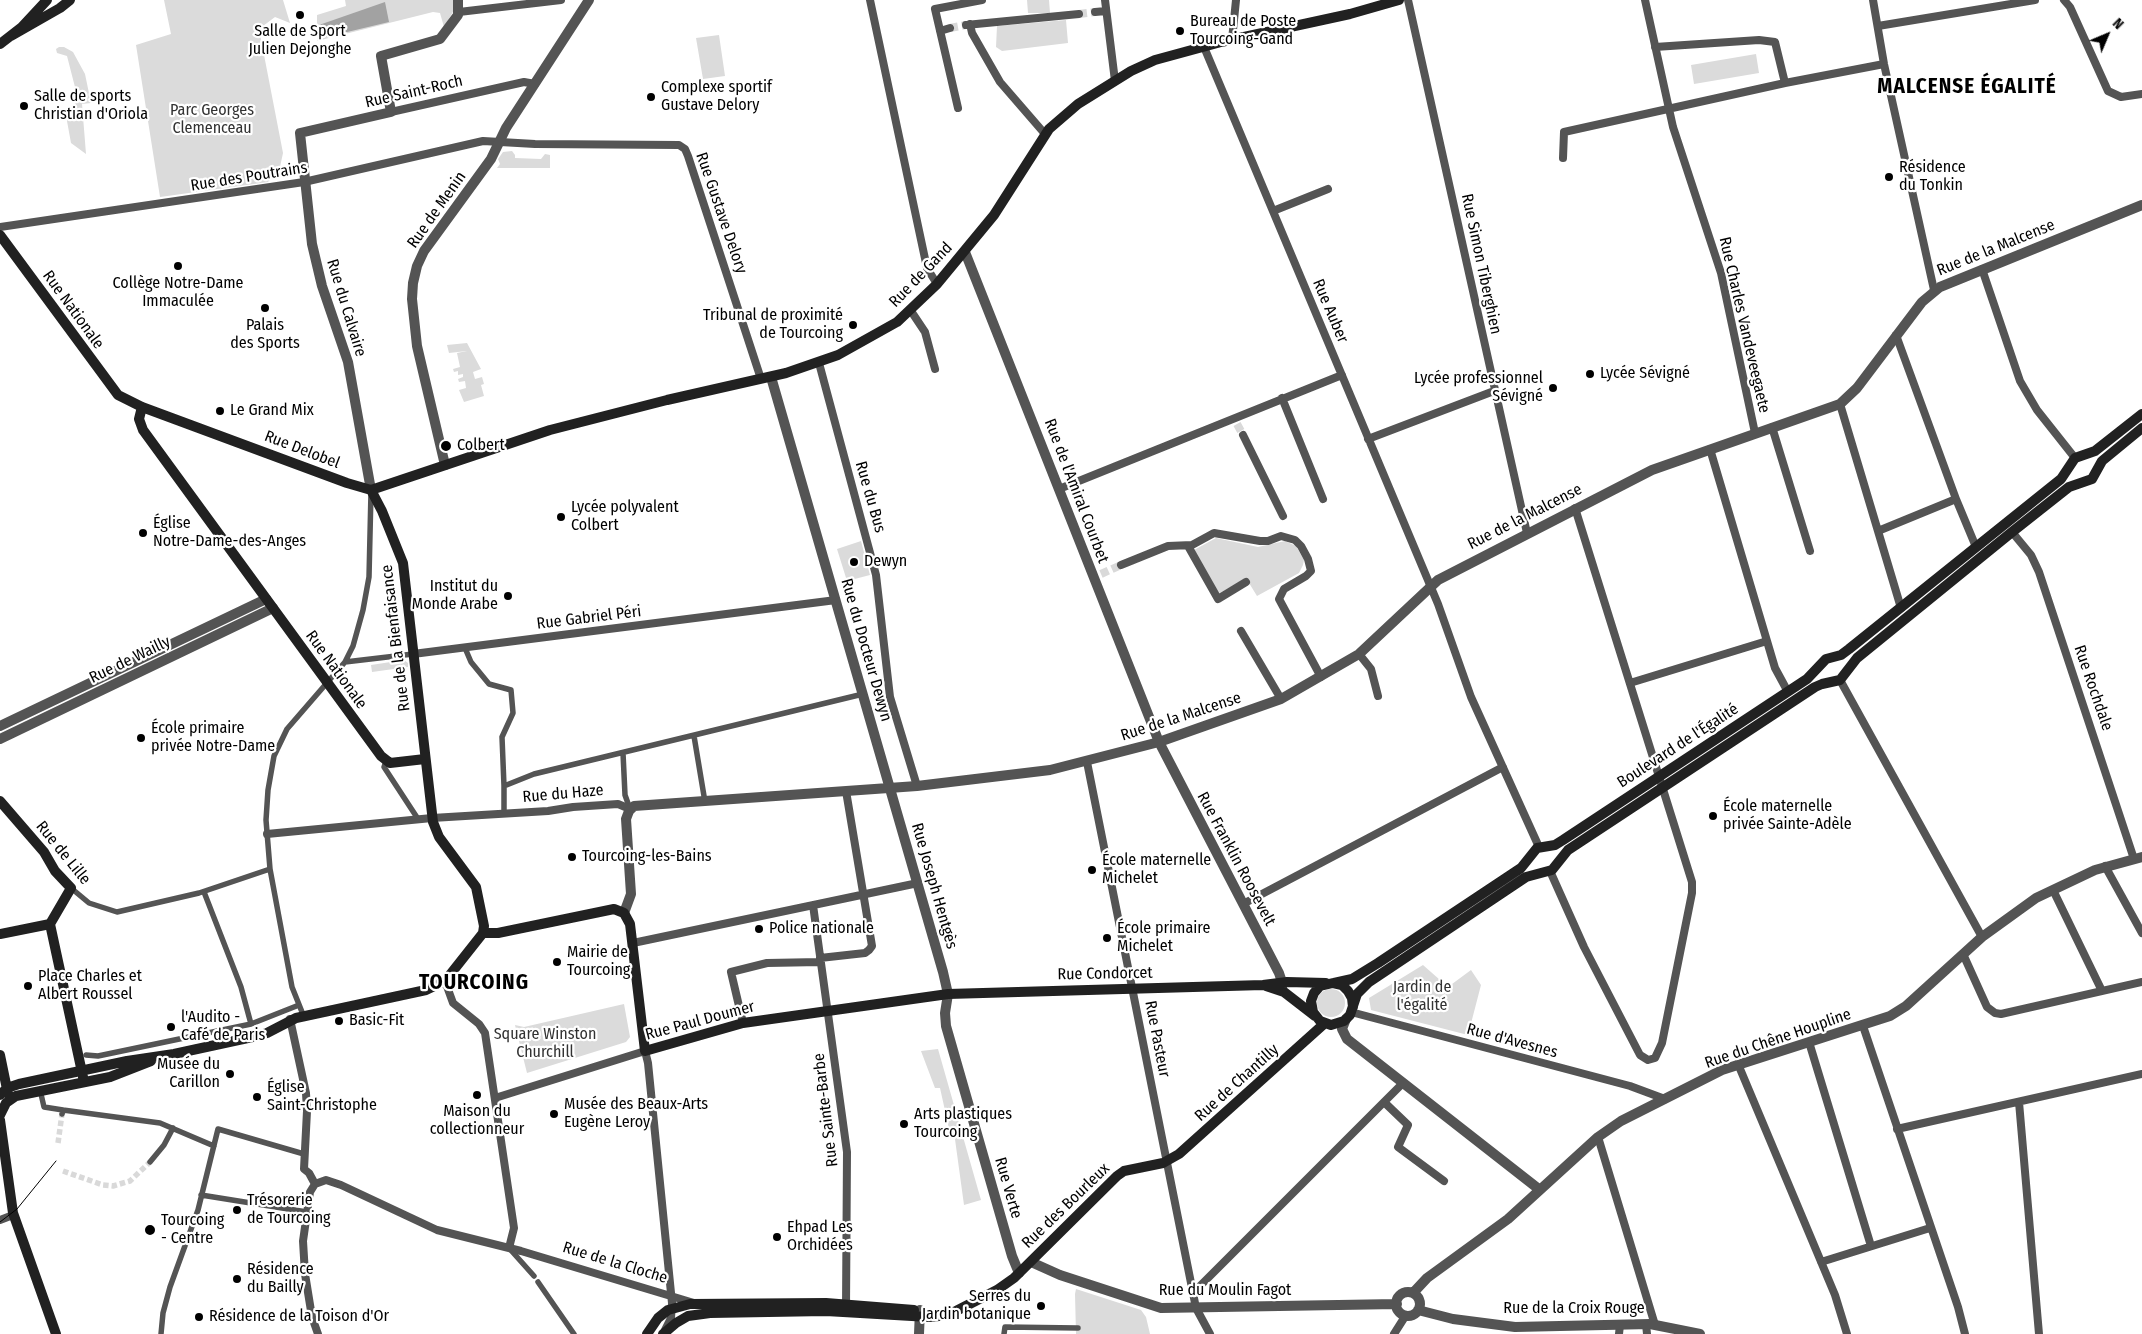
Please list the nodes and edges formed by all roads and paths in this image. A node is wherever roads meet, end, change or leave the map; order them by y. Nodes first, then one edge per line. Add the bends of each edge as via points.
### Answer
1 (47, 0) edge
2 (70, 0) edge
3 (458, 0) edge
4 (561, 0) edge
5 (590, 0) edge
6 (870, 0) edge
7 (982, 0) edge
8 (1105, 0) edge
9 (1232, 0) edge
10 (1236, 0) edge
11 (1399, 0) edge
12 (1408, 0) edge
13 (1646, 0) edge
14 (1873, 0) edge
15 (2035, 0) edge
16 (2064, 0) edge
17 (1235, 10) junction
18 (1106, 11) junction
19 (458, 12) junction
20 (1095, 12) tunnel mouth
21 (1079, 14) tunnel mouth
22 (1878, 26) junction
23 (950, 28) tunnel mouth
24 (940, 30) junction
25 (11, 36) junction
26 (1232, 40) junction
27 (0, 44) edge
28 (1204, 47) junction
29 (1655, 47) junction
30 (1884, 64) junction
31 (1115, 81) junction
32 (1785, 83) junction
33 (535, 84) junction
34 (2142, 94) edge
35 (958, 108) dead end
36 (1668, 108) junction
37 (391, 112) junction
38 (300, 133) joint
39 (1045, 134) junction
40 (499, 143) junction
41 (1562, 158) dead end
42 (304, 182) junction
43 (1328, 189) dead end
44 (2142, 205) edge
45 (1273, 211) junction
46 (0, 227) edge
47 (0, 235) edge
48 (965, 252) junction
49 (1982, 269) junction
50 (937, 284) junction
51 (1934, 290) junction
52 (911, 311) junction
53 (1896, 336) junction
54 (819, 363) junction
55 (935, 370) dead end
56 (1342, 375) junction
57 (766, 378) junction
58 (1494, 391) junction
59 (1282, 398) junction
60 (124, 399) joint
61 (1840, 404) junction
62 (142, 407) junction
63 (2142, 414) edge
64 (1772, 427) junction
65 (2142, 428) edge
66 (1755, 434) junction
67 (1243, 435) tunnel mouth
68 (1368, 439) junction
69 (1710, 449) junction
70 (2077, 460) junction
71 (445, 465) junction
72 (2096, 472) junction
73 (2081, 482) junction
74 (1059, 489) junction
75 (371, 490) junction
76 (1323, 498) dead end
77 (1956, 499) junction
78 (1575, 508) junction
79 (1283, 516) dead end
80 (1878, 531) junction
81 (2012, 532) junction
82 (1527, 533) junction
83 (1188, 546) junction
84 (1976, 547) junction
85 (1810, 551) dead end
86 (1121, 565) tunnel mouth
87 (1246, 582) dead end
88 (1430, 586) junction
89 (266, 599) junction
90 (836, 600) junction
91 (273, 608) junction
92 (1901, 608) junction
93 (1241, 631) dead end
94 (1767, 641) junction
95 (465, 648) junction
96 (413, 654) junction
97 (1359, 654) junction
98 (1834, 656) junction
99 (345, 662) junction
100 (1822, 664) junction
101 (1322, 677) junction
102 (1839, 679) junction
103 (328, 683) junction
104 (1630, 683) junction
105 (1788, 692) junction
106 (863, 694) junction
107 (1378, 696) dead end
108 (1281, 699) junction
109 (0, 726) edge
110 (694, 736) junction
111 (0, 738) edge
112 (1159, 742) junction
113 (623, 753) junction
114 (425, 759) junction
115 (386, 761) junction
116 (1087, 762) junction
117 (1503, 767) junction
118 (1659, 776) junction
119 (504, 786) junction
120 (917, 786) junction
121 (1663, 787) junction
122 (891, 788) junction
123 (846, 791) junction
124 (0, 801) edge
125 (705, 802) junction
126 (630, 808) junction
127 (504, 814) junction
128 (432, 818) junction
129 (418, 819) junction
130 (267, 834) junction
131 (1539, 850) junction
132 (2138, 858) edge
133 (270, 866) junction
134 (2105, 866) junction
135 (1550, 869) junction
136 (918, 883) junction
137 (71, 888) junction
138 (2053, 890) junction
139 (202, 892) junction
140 (862, 895) junction
141 (1243, 904) junction
142 (813, 905) junction
143 (624, 913) junction
144 (50, 924) junction
145 (483, 933) junction
146 (2142, 933) edge
147 (0, 934) edge
148 (1982, 937) junction
149 (633, 943) junction
150 (1964, 954) junction
151 (820, 960) junction
152 (445, 981) junction
153 (2142, 982) edge
154 (1331, 983) junction
155 (1282, 986) junction
156 (1132, 988) junction
157 (2102, 991) junction
158 (948, 994) junction
159 (827, 1010) junction
160 (1350, 1012) junction
161 (1316, 1017) junction
162 (290, 1019) junction
163 (743, 1023) junction
164 (251, 1024) junction
165 (1325, 1024) junction
166 (1863, 1026) junction
167 (1809, 1042) junction
168 (645, 1052) junction
169 (174, 1054) junction
170 (0, 1055) edge
171 (86, 1055) dead end
172 (1738, 1064) junction
173 (81, 1070) junction
174 (2142, 1074) edge
175 (84, 1082) junction
176 (1403, 1083) junction
177 (41, 1094) dead end
178 (4, 1096) edge
179 (496, 1098) junction
180 (1664, 1099) junction
181 (1384, 1102) junction
182 (2020, 1102) junction
183 (0, 1115) edge
184 (0, 1120) edge
185 (173, 1128) junction
186 (1897, 1129) junction
187 (1598, 1138) junction
188 (214, 1146) junction
189 (304, 1154) junction
190 (1167, 1161) junction
191 (150, 1162) tunnel mouth
192 (1444, 1181) dead end
193 (315, 1184) junction
194 (1540, 1190) junction
195 (201, 1196) junction
196 (307, 1212) junction
197 (13, 1216) junction
198 (0, 1220) edge
199 (1930, 1228) junction
200 (1871, 1246) junction
201 (509, 1248) junction
202 (1031, 1262) junction
203 (1821, 1262) junction
204 (1019, 1273) junction
205 (534, 1276) dead end
206 (538, 1282) dead end
207 (1194, 1292) junction
208 (1413, 1293) junction
209 (671, 1296) junction
210 (697, 1304) junction
211 (1397, 1304) junction
212 (672, 1308) junction
213 (846, 1308) junction
214 (1196, 1308) junction
215 (1418, 1310) junction
216 (920, 1313) junction
217 (1406, 1315) junction
218 (1078, 1328) dead end
219 (1649, 1328) edge
220 (1619, 1329) edge
221 (57, 1334) edge
222 (161, 1334) edge
223 (318, 1334) edge
224 (574, 1334) edge
225 (647, 1334) edge
226 (663, 1334) edge
227 (919, 1334) edge
228 (1004, 1334) edge
229 (1210, 1334) edge
230 (1394, 1334) edge
231 (1700, 1334) edge
232 (1847, 1334) edge
233 (1965, 1334) edge
234 (2039, 1334) edge

1 - 25 main road
2 - 25 main road
3 - 19 street
4 - 19 street
5 - 33 street, Rue de Menin
6 - 50 street via 927,268
7 - 24 street via 935,9
8 - 18 street
9 - 17 street
10 - 17 street
11 - 26 main road, Rue de Gand via 1344,16
12 - 58 street, Rue Simon Tiberghien
13 - 29 street, Rue Charles Vandeveegaete
14 - 22 street
15 - 22 street
16 - 34 street via 2108,91 2120,97
17 - 26 street
18 - 20 street
18 - 31 street
19 - 37 street via 440,39 381,56
21 - 39 street via 968,25 1002,86
22 - 30 street
23 - 24 street
24 - 35 street
25 - 27 main road
26 - 28 main road, Rue de Gand
28 - 31 main road, Rue de Gand via 1155,60
28 - 45 street, Rue Auber
29 - 32 street via 1759,40 1774,42
29 - 36 street, Rue Charles Vandeveegaete
30 - 32 street
30 - 51 street
31 - 39 main road, Rue de Gand via 1070,110
32 - 36 street
33 - 37 street, Rue Saint-Roch via 524,82
33 - 40 street, Rue de Menin
36 - 41 street via 1564,132
36 - 66 street, Rue Charles Vandeveegaete via 1721,273
37 - 38 street, Rue Saint-Roch
38 - 42 street, Rue du Calvaire
39 - 48 main road, Rue de Gand via 999,207
40 - 42 street, Rue des Poutrains via 477,142
40 - 57 street, Rue Gustave Delory via 669,144 685,149
40 - 71 street, Rue de Menin via 485,168 424,251 412,283 417,346
42 - 46 street, Rue des Poutrains
42 - 75 street, Rue du Calvaire via 314,254 348,362
43 - 45 street
44 - 49 street, Rue de la Malcense
45 - 56 street, Rue Auber
47 - 60 main road, Rue Nationale via 104,378
48 - 50 main road, Rue de Gand
48 - 74 street, Rue de l'Amiral Courbet
49 - 51 street, Rue de la Malcense
49 - 70 street via 2020,381 2037,410
50 - 52 main road, Rue de Gand
51 - 53 street, Rue de la Malcense
52 - 54 main road, Rue de Gand via 891,326
52 - 55 street via 925,332
53 - 61 street, Rue de la Malcense via 1854,392
53 - 77 street
54 - 57 main road, Rue de Gand
54 - 120 street, Rue du Bus via 876,575 890,697
56 - 59 street
56 - 68 street, Rue Auber
57 - 71 main road, Rue de Gand via 563,427
57 - 90 street, Rue du Docteur Dewyn
58 - 68 street
58 - 82 street, Rue Simon Tiberghien
59 - 74 street via 1236,420
59 - 76 street
60 - 62 main road, Rue Delobel
61 - 64 street, Rue de la Malcense
61 - 80 street
62 - 75 main road, Rue Delobel
62 - 89 main road, Rue Nationale via 139,419 143,430
63 - 70 main road via 2100,448
64 - 66 street, Rue de la Malcense
64 - 85 street
65 - 72 main road via 2102,461
66 - 69 street, Rue de la Malcense
67 - 79 street
68 - 88 street, Rue Auber
69 - 78 street, Rue de la Malcense via 1652,470
69 - 94 street
70 - 72 main road via 2094,461
70 - 73 main road via 2072,475
70 - 84 main road via 2061,479
71 - 75 main road, Rue de Gand
72 - 73 main road via 2092,479
73 - 81 main road via 2069,487
74 - 112 street, Rue de l'Amiral Courbet via 1097,575
75 - 96 main road, Rue de la Bienfaisance via 402,557
75 - 99 street via 367,594 353,646
77 - 80 street
77 - 84 street
78 - 82 street, Rue de la Malcense
78 - 104 street
80 - 92 street
81 - 102 main road via 1857,658
81 - 132 street, Rue Rochdale via 2031,555 2039,572
82 - 88 street, Rue de la Malcense
83 - 86 street via 1168,546
83 - 87 street via 1218,599
83 - 101 street via 1218,533 1263,542 1286,536 1299,543 1311,571 1284,589 1280,599
84 - 92 main road
88 - 97 street, Rue de la Malcense
88 - 117 street, Rue Auber via 1468,690
89 - 91 main road, Rue Nationale
89 - 109 street, Rue de Wailly
90 - 95 street, Rue Gabriel Péri
90 - 106 street, Rue du Docteur Dewyn
91 - 103 main road, Rue Nationale
91 - 111 street, Rue de Wailly
92 - 98 main road via 1849,649
93 - 108 street
94 - 104 street
94 - 105 street via 1778,675
95 - 96 street, Rue Gabriel Péri
95 - 119 street via 488,684 511,690 513,713 502,737
96 - 99 street, Rue Gabriel Péri
96 - 114 main road, Rue de la Bienfaisance
97 - 101 street, Rue de la Malcense
97 - 107 street via 1371,669
98 - 100 main road
98 - 102 main road via 1844,662 1846,668
99 - 103 street
100 - 102 main road via 1822,676
100 - 105 main road, Boulevard de l'Égalité
101 - 108 street, Rue de la Malcense
102 - 121 main road, Boulevard de l'Égalité via 1815,687
102 - 148 street
103 - 115 main road, Rue Nationale
103 - 130 street via 293,720 278,746 268,790
104 - 118 street
105 - 118 main road, Boulevard de l'Égalité
106 - 110 street
106 - 122 street, Rue du Docteur Dewyn
108 - 112 street, Rue de la Malcense
110 - 113 street
110 - 125 street
112 - 116 street, Rue de la Malcense
112 - 141 street, Rue Franklin Roosevelt
113 - 119 street via 534,774
113 - 126 street via 624,795
114 - 115 main road
114 - 128 main road
115 - 129 street via 384,768
116 - 120 street, Rue de la Malcense via 1036,773
116 - 156 street, Rue Pasteur
117 - 131 street, Rue Auber
117 - 141 street
118 - 121 street
118 - 131 main road, Boulevard de l'Égalité via 1563,840
119 - 127 street
120 - 122 street, Rue de la Malcense
121 - 135 main road, Boulevard de l'Égalité via 1568,850
121 - 135 street via 1692,888 1661,1049 1652,1060 1640,1055 1584,947
122 - 123 street, Rue du Haze
122 - 136 street, Rue Joseph Hentgès
123 - 125 street, Rue du Haze
123 - 140 street
124 - 137 main road, Rue de Lille
125 - 126 street, Rue du Haze
126 - 127 street, Rue du Haze via 615,804
126 - 143 street via 626,822 631,894
127 - 128 street, Rue du Haze
128 - 129 street, Rue du Haze
128 - 145 main road via 438,834 476,888
129 - 130 street, Rue du Haze
130 - 133 street
131 - 135 main road via 1533,866 1538,870
131 - 135 main road via 1551,848 1556,853
131 - 154 main road, Boulevard de l'Égalité via 1521,868 1358,976
132 - 134 street, Rue du Chêne Houpline
133 - 139 street, Rue de Lille
133 - 164 street via 292,987 300,1008
134 - 138 street, Rue du Chêne Houpline
134 - 146 street
135 - 160 main road, Boulevard de l'Égalité via 1526,878 1369,982 1360,990
136 - 140 street
136 - 158 street, Rue Joseph Hentgès
137 - 139 street, Rue de Lille via 89,903 117,912
137 - 144 main road
138 - 148 street, Rue du Chêne Houpline
138 - 157 street
139 - 164 street via 241,987
140 - 142 street
140 - 151 street via 871,948 865,953
141 - 155 street, Rue Franklin Roosevelt
142 - 149 street
142 - 151 street, Rue Sainte-Barbe
143 - 145 main road via 614,909 498,933
143 - 149 main road via 630,924
144 - 147 main road
144 - 173 main road
145 - 152 main road
148 - 150 street, Rue du Chêne Houpline
149 - 168 main road
150 - 157 street via 1984,1002 1995,1013 2008,1014
150 - 166 street, Rue du Chêne Houpline via 1901,1010
151 - 159 street, Rue Sainte-Barbe
151 - 163 street via 767,963 730,972
152 - 162 main road via 426,990
152 - 179 street via 454,1003 485,1033
153 - 157 street
154 - 155 main road, Rue Condorcet
154 - 160 main road via 1348,990 1352,998
154 - 161 main road via 1317,988 1312,995 1311,1007
155 - 156 main road, Rue Condorcet
155 - 161 main road
156 - 158 main road, Rue Condorcet
156 - 190 street, Rue Pasteur
158 - 159 main road, Rue Paul Doumer
158 - 204 street, Rue Verte via 945,1020 950,1043
159 - 163 main road, Rue Paul Doumer
159 - 213 street, Rue Sainte-Barbe via 848,1158
160 - 165 main road via 1336,1024
160 - 176 street via 1342,1029 1347,1039
160 - 180 street, Rue d'Avesnes via 1630,1086
161 - 165 main road
162 - 169 main road via 261,1035
162 - 189 street via 306,1093
163 - 168 main road, Rue Paul Doumer
164 - 171 street via 98,1056
165 - 190 main road, Rue de Chantilly via 1179,1154
166 - 167 street, Rue du Chêne Houpline
166 - 186 street
167 - 172 street, Rue du Chêne Houpline
167 - 200 street
168 - 179 street, Rue Paul Doumer
168 - 209 street
169 - 173 main road
169 - 175 main road
170 - 178 main road
172 - 180 street, Rue du Chêne Houpline
172 - 203 street
173 - 175 main road
173 - 178 main road
174 - 182 street
175 - 178 main road
176 - 181 street
176 - 194 street
177 - 185 street via 44,1107 62,1112 160,1123
178 - 183 main road via 5,1105
179 - 201 street via 514,1228
180 - 187 street, Rue du Chêne Houpline via 1621,1121
181 - 192 street via 1408,1125 1398,1148
181 - 207 street
182 - 186 street
182 - 234 street
184 - 197 main road
185 - 188 street
185 - 191 street
186 - 199 street
187 - 194 street, Rue du Chêne Houpline
187 - 219 street
188 - 189 street via 218,1129
188 - 195 street
189 - 193 street via 304,1169
190 - 202 main road, Rue des Bourleux via 1124,1171 1116,1176
190 - 207 street, Rue Pasteur
193 - 196 street via 308,1197
193 - 201 street, Rue de la Cloche via 331,1181 428,1227
194 - 208 street, Rue du Chêne Houpline via 1502,1223 1427,1278
195 - 196 street
195 - 222 street via 170,1287
196 - 223 street via 302,1241 303,1260 312,1317
197 - 198 street
197 - 221 main road
199 - 200 street
199 - 233 street
200 - 203 street
201 - 205 street
201 - 209 street, Rue de la Cloche
202 - 204 main road, Rue des Bourleux
202 - 214 street, Rue du Moulin Fagot via 1151,1306
203 - 232 street
204 - 216 main road via 997,1290 969,1304
206 - 224 street
207 - 214 street, Rue Pasteur
208 - 211 street via 1403,1293
208 - 215 street via 1420,1300
209 - 210 street, Rue de la Cloche
209 - 212 street
210 - 212 main road
210 - 213 main road, Rue de la Cloche
211 - 214 street, Rue du Moulin Fagot
211 - 217 street via 1400,1312
212 - 225 main road via 658,1318
212 - 226 street
213 - 216 main road, Rue de la Cloche
213 - 226 main road, Rue de la Cloche via 710,1312 688,1316
214 - 229 street
215 - 217 street
215 - 220 street, Rue de la Croix Rouge via 1453,1319 1515,1327
216 - 227 street
217 - 230 street
218 - 228 street via 1004,1327
219 - 220 street, Rue de la Croix Rouge
219 - 231 street, Rue de la Croix Rouge

